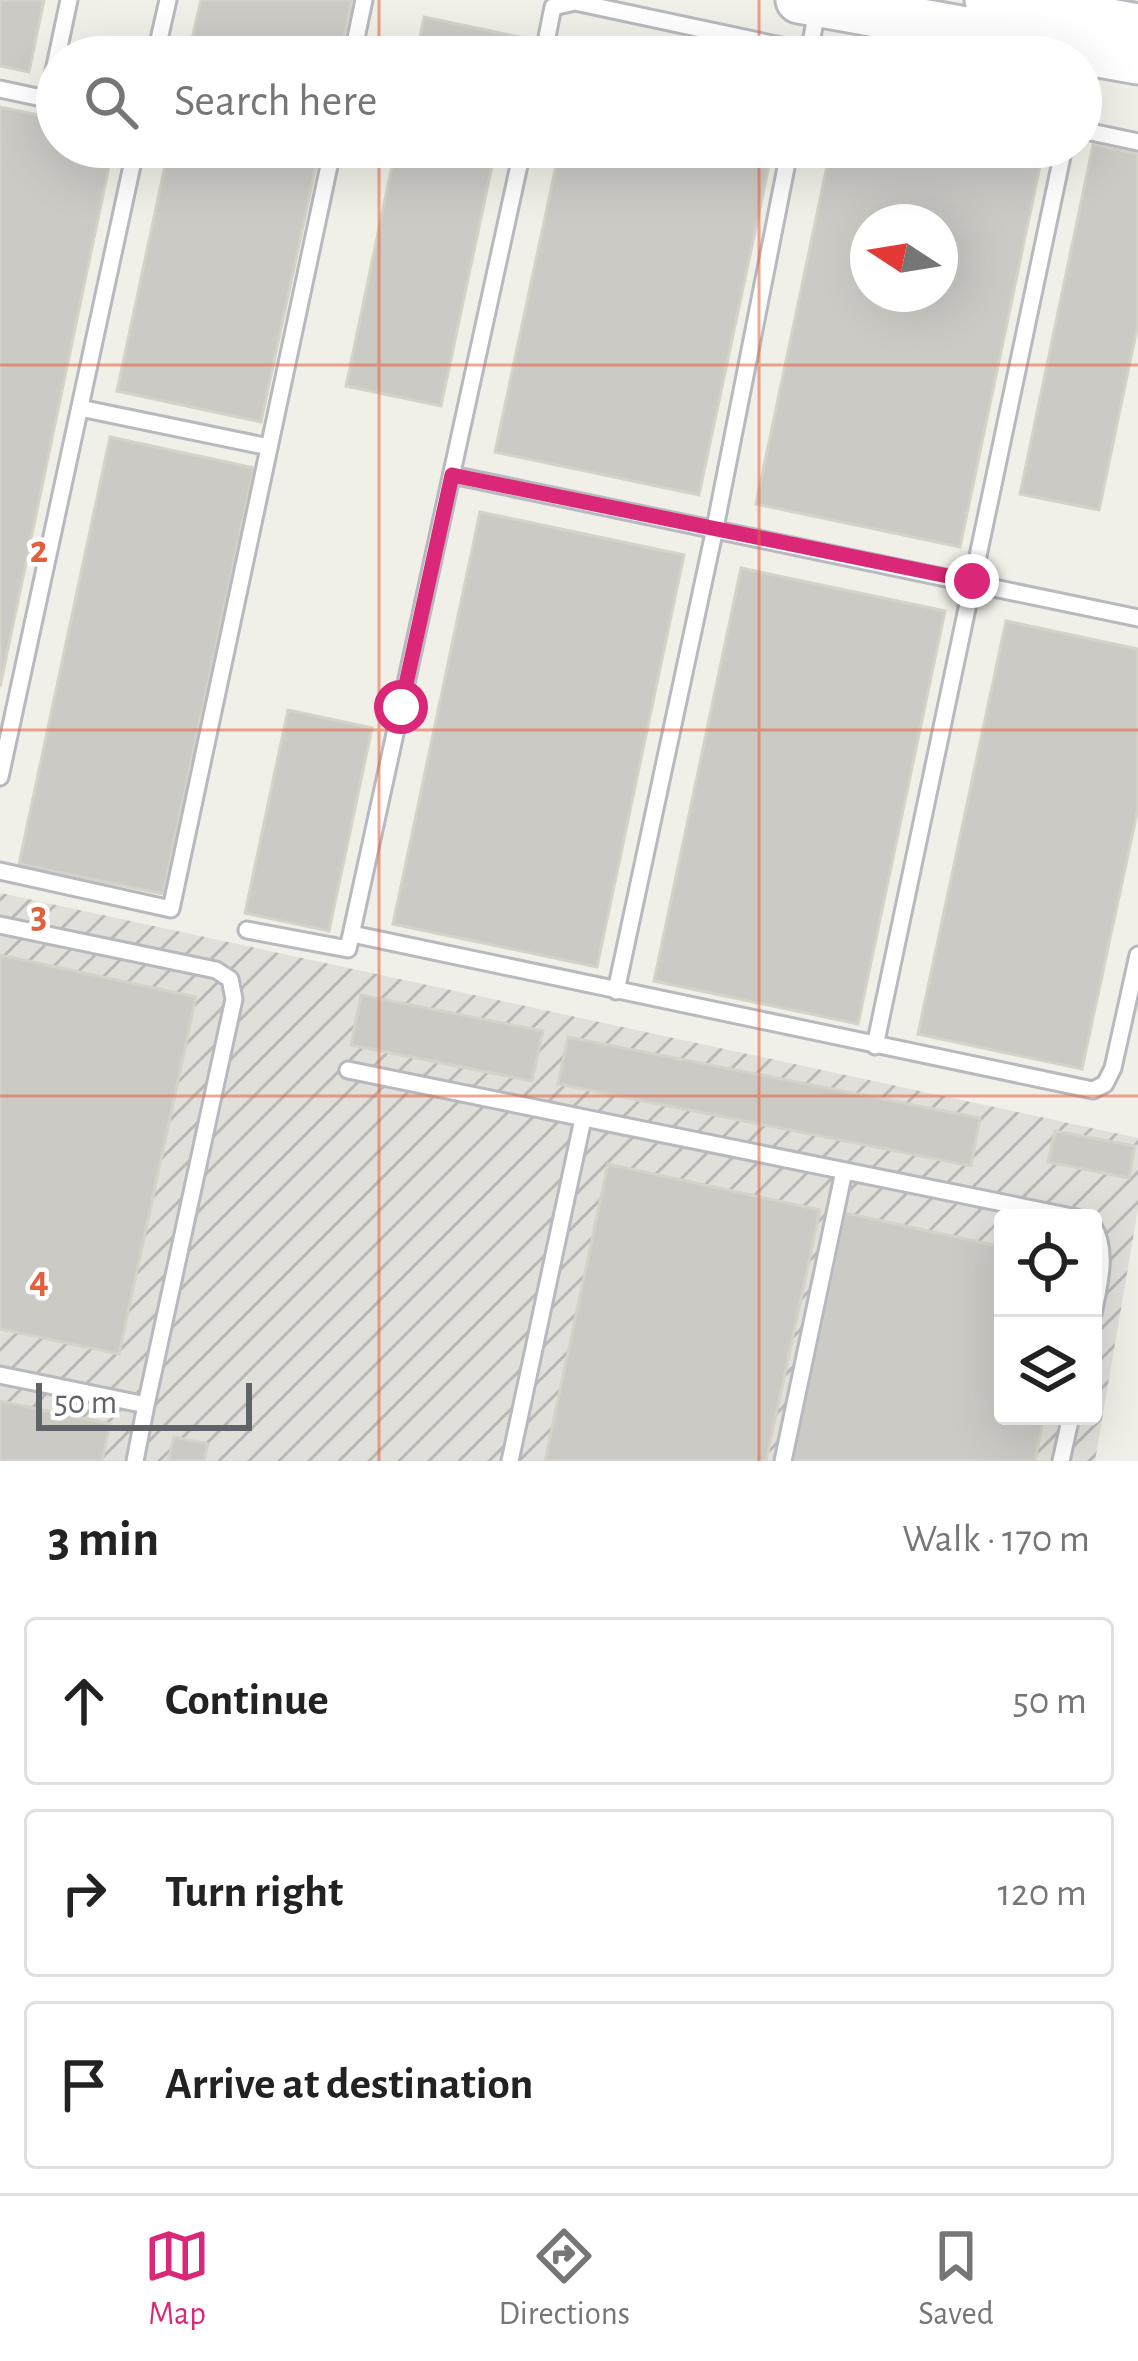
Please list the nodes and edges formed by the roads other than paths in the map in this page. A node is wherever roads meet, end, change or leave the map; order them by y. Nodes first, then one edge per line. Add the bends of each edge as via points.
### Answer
1 (69, 0) edge
2 (168, 0) edge
3 (364, 0) edge
4 (988, 0) edge
5 (812, 1) edge
6 (1138, 27) edge
7 (63, 36) edge
8 (160, 36) edge
9 (356, 36) edge
10 (547, 36) edge
11 (727, 36) edge
12 (809, 36) edge
13 (1002, 36) edge
14 (1102, 54) edge
15 (1138, 61) edge
16 (0, 89) edge
17 (36, 97) edge
18 (1102, 134) edge
19 (1138, 142) edge
20 (131, 168) edge
21 (329, 168) edge
22 (518, 168) edge
23 (786, 168) edge
24 (1060, 168) edge
25 (80, 408) junction
26 (269, 447) junction
27 (452, 475) junction
28 (715, 528) junction
29 (972, 581) junction
30 (1138, 618) edge
31 (0, 777) edge
32 (0, 872) edge
33 (0, 925) edge
34 (247, 929) dead end
35 (352, 934) junction
36 (1138, 955) edge
37 (616, 991) junction
38 (875, 1046) junction
39 (348, 1070) dead end
40 (583, 1119) junction
41 (844, 1171) junction
42 (1032, 1209) edge
43 (0, 1375) edge
44 (146, 1405) junction
45 (1069, 1425) edge
46 (135, 1461) edge
47 (510, 1461) edge
48 (783, 1461) edge
49 (1061, 1461) edge

1 - 7 lane
2 - 8 lane
3 - 9 lane
4 - 6 street
5 - 12 lane
5 - 13 street
10 - 11 lane via 553,7 574,2
14 - 15 street
16 - 17 lane
18 - 19 lane
20 - 25 lane
21 - 26 lane
22 - 27 lane
23 - 28 lane
24 - 29 lane
25 - 26 lane
25 - 31 lane
26 - 32 lane via 171,909
27 - 28 lane
27 - 35 lane
28 - 29 lane
28 - 37 lane
29 - 30 lane
29 - 38 lane
33 - 44 lane via 216,970 230,980 233,999
34 - 35 lane via 348,949
35 - 37 lane
36 - 38 lane via 1112,1068 1093,1090
37 - 38 lane
39 - 40 lane
40 - 41 lane
40 - 47 lane
41 - 42 lane
41 - 48 lane
43 - 44 lane
44 - 46 lane
45 - 49 lane

